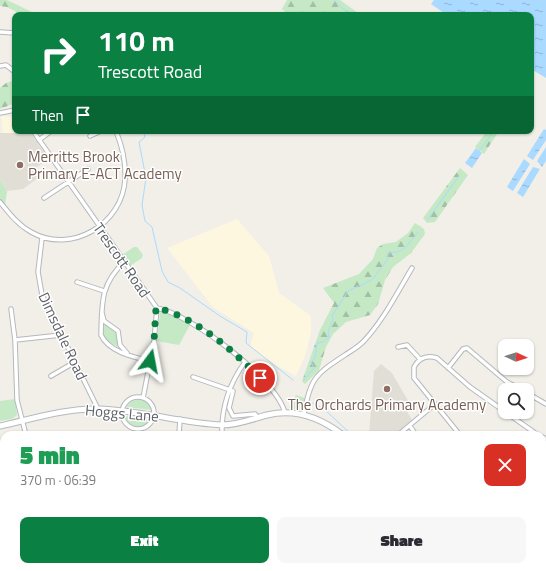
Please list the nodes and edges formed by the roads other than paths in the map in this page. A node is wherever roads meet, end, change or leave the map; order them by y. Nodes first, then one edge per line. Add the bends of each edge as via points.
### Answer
1 (0, 32) edge
2 (12, 33) edge
3 (0, 66) edge
4 (12, 70) edge
5 (12, 111) edge
6 (0, 113) edge
7 (35, 134) edge
8 (47, 134) edge
9 (94, 134) edge
10 (117, 134) edge
11 (90, 136) dead end
12 (39, 140) junction
13 (88, 169) dead end
14 (68, 182) junction
15 (44, 198) dead end
16 (0, 202) edge
17 (100, 228) junction
18 (42, 238) junction
19 (124, 262) junction
20 (412, 268) dead end
21 (77, 282) dead end
22 (104, 291) junction
23 (156, 308) junction
24 (11, 309) dead end
25 (101, 309) junction
26 (61, 335) junction
27 (15, 340) junction
28 (357, 347) junction
29 (398, 347) dead end
30 (360, 352) dead end
31 (129, 355) junction
32 (420, 359) junction
33 (150, 361) junction
34 (75, 362) junction
35 (245, 362) junction
36 (448, 368) junction
37 (51, 376) dead end
38 (193, 377) dead end
39 (509, 383) edge
40 (228, 389) junction
41 (534, 397) edge
42 (143, 398) junction
43 (435, 404) junction
44 (546, 404) edge
45 (498, 408) edge
46 (98, 409) junction
47 (122, 411) junction
48 (285, 413) junction
49 (304, 414) junction
50 (155, 415) junction
51 (258, 418) junction
52 (180, 419) junction
53 (514, 419) edge
54 (22, 421) junction
55 (222, 424) junction
56 (0, 426) edge
57 (410, 426) junction
58 (25, 431) edge
59 (135, 431) edge
60 (139, 431) edge
61 (179, 431) edge
62 (222, 431) edge
63 (337, 431) edge
64 (403, 431) edge
65 (413, 431) edge
66 (457, 431) edge
67 (532, 431) edge
68 (546, 466) edge
69 (546, 492) edge
70 (319, 571) edge
71 (325, 571) edge

1 - 2 street
3 - 4 street
5 - 6 street
7 - 12 street, Trescott Road
8 - 12 street
9 - 11 street
10 - 17 street via 126,180 119,202
12 - 14 street, Trescott Road
13 - 14 street
14 - 15 street
14 - 17 street, Trescott Road
16 - 18 street via 23,228
17 - 18 street via 78,238
17 - 19 street, Trescott Road
18 - 26 street, Dimsdale Road via 38,261 39,284 46,306
19 - 22 street via 110,278
19 - 23 street, Trescott Road
20 - 28 street via 380,319
21 - 22 street
22 - 25 street
23 - 33 street
23 - 35 street, Trescott Road via 192,323 222,342
24 - 27 street
25 - 31 street via 104,321 118,331 120,345
25 - 31 street via 101,335 104,340
26 - 27 street
26 - 34 street, Dimsdale Road
27 - 54 street via 17,400
28 - 30 street
28 - 49 street via 320,372 313,380
29 - 32 street via 407,345
31 - 33 street
32 - 36 street via 437,358
32 - 43 street via 414,367 414,378
33 - 42 street
34 - 37 street
34 - 46 street, Dimsdale Road
35 - 40 street
35 - 48 street, Trescott Road via 267,386
36 - 39 street via 463,349 467,348
36 - 45 street
38 - 40 street
40 - 51 street via 232,391 229,408 233,416 255,414
40 - 55 street
41 - 44 street
42 - 47 street via 130,399
42 - 50 street via 151,403
43 - 57 street
43 - 66 street
46 - 47 street, Hoggs Lane
46 - 54 street, Hoggs Lane via 81,409
47 - 50 street, Hoggs Lane
47 - 59 street via 125,424
48 - 49 street, Hoggs Lane
48 - 51 street, Hoggs Lane
49 - 63 street, Hoggs Lane via 322,421
50 - 52 street, Hoggs Lane
50 - 60 street via 148,426
51 - 55 street, Hoggs Lane
52 - 55 street, Hoggs Lane
52 - 61 street
53 - 67 street
54 - 56 street, Hoggs Lane
54 - 58 street
55 - 62 street
57 - 64 street
57 - 65 street
68 - 69 street
70 - 71 street

